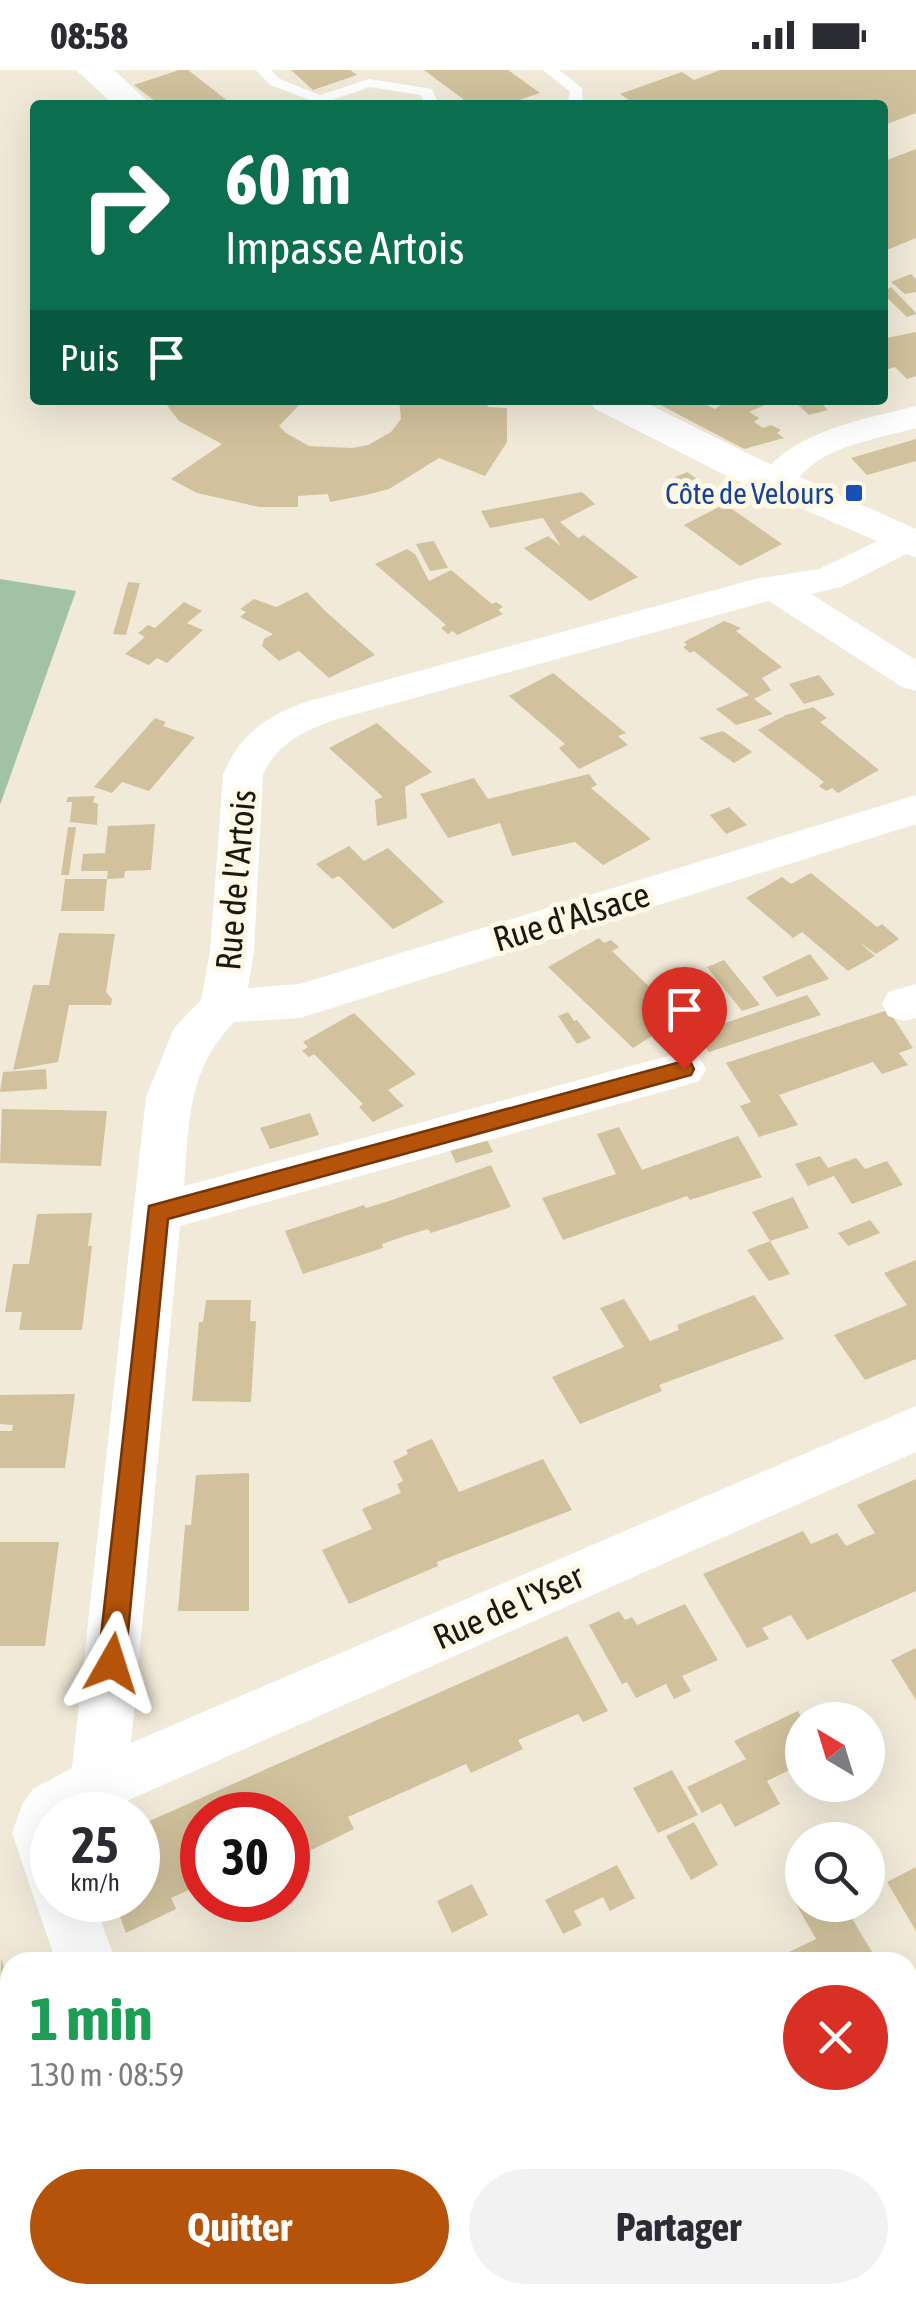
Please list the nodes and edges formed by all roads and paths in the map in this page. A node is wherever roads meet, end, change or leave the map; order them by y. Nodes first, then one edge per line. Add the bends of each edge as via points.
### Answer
1 (93, 70) edge
2 (263, 70) edge
3 (550, 70) edge
4 (129, 100) edge
5 (316, 100) edge
6 (326, 100) edge
7 (430, 100) edge
8 (575, 100) edge
9 (619, 405) edge
10 (916, 416) edge
11 (760, 475) junction
12 (910, 542) edge
13 (777, 588) junction
14 (916, 678) edge
15 (916, 809) edge
16 (222, 1006) junction
17 (684, 1069) dead end
18 (157, 1213) junction
19 (916, 1428) edge
20 (100, 1784) junction
21 (82, 1792) edge
22 (71, 1922) edge
23 (82, 1952) edge

1 - 4 street
2 - 5 lane
3 - 8 lane via 577,90
6 - 7 lane via 369,82 427,92
9 - 11 street
10 - 11 street via 832,441
11 - 12 street
12 - 13 street via 828,580
13 - 14 street
13 - 16 street, Rue de l'Artois via 320,711 266,738 243,775 232,952
15 - 16 street, Rue d'Alsace via 300,1000
16 - 18 street, Rue de l'Artois via 190,1040 177,1067
17 - 18 street
18 - 20 street, Rue de l'Artois
19 - 20 street, Rue de l'Yser
20 - 21 street
22 - 23 street

